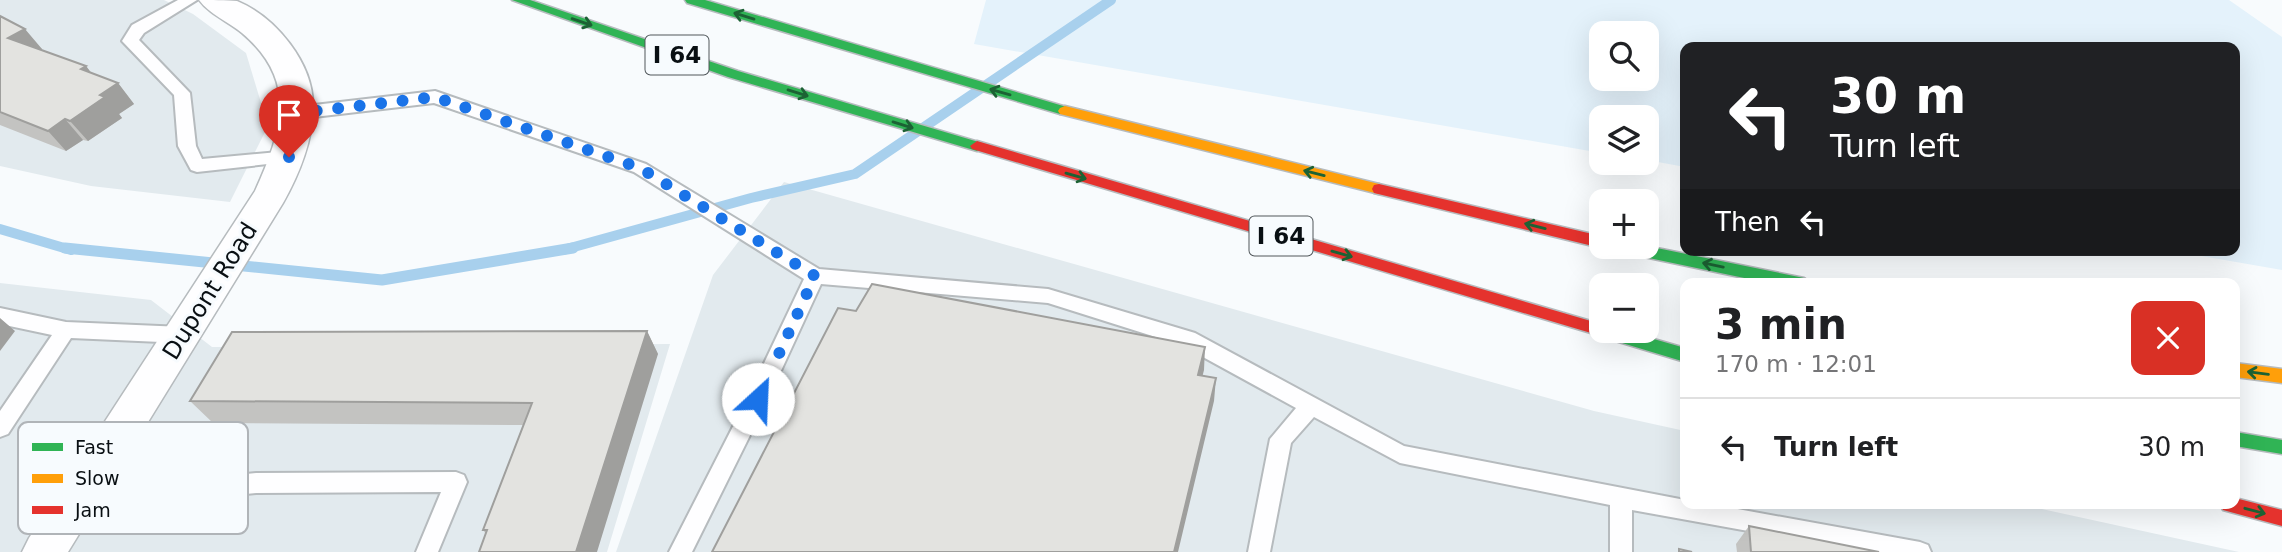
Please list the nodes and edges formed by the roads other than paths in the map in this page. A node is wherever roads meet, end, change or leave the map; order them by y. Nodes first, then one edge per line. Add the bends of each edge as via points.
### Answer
1 (189, 0) edge
2 (214, 0) edge
3 (518, 0) edge
4 (691, 0) edge
5 (297, 113) junction
6 (289, 157) junction
7 (1589, 239) edge
8 (1659, 254) edge
9 (815, 276) junction
10 (1775, 278) edge
11 (1550, 315) junction
12 (0, 316) edge
13 (1589, 322) edge
14 (1589, 326) edge
15 (66, 330) junction
16 (183, 335) junction
17 (1659, 335) edge
18 (1680, 339) edge
19 (1646, 343) edge
20 (1680, 353) edge
21 (2240, 371) edge
22 (2282, 376) edge
23 (1311, 406) junction
24 (127, 422) edge
25 (0, 428) edge
26 (2240, 440) edge
27 (2282, 447) edge
28 (248, 484) edge
29 (1621, 498) junction
30 (2240, 507) edge
31 (1680, 509) edge
32 (1682, 509) edge
33 (2282, 518) edge
34 (56, 534) edge
35 (44, 552) edge
36 (427, 552) edge
37 (680, 552) edge
38 (1259, 552) edge
39 (1621, 552) edge
40 (1920, 552) edge

1 - 6 lane via 138,29 130,41 182,93 187,146 197,166
2 - 5 street, Dupont Road via 248,19 274,42 289,66
3 -> 11 highway, I 64 via 733,74
7 -> 4 highway, I 64 via 1065,111
5 - 6 street, Dupont Road
5 - 9 lane via 435,97 640,168
6 - 16 street, Dupont Road
10 -> 8 highway
9 - 23 lane via 1048,296 1188,339
9 - 37 lane
11 - 13 highway, I 64
11 - 14 highway
12 - 15 lane
15 - 16 lane
15 - 25 lane
16 - 24 street, Dupont Road
17 - 18 highway
19 - 20 highway
22 -> 21 highway
23 - 29 lane via 1400,454
23 - 38 lane via 1281,439
26 - 27 highway
28 - 36 lane via 456,482
29 - 31 lane
29 - 39 lane
30 -> 33 highway
32 - 40 lane
34 - 35 street, Dupont Road

